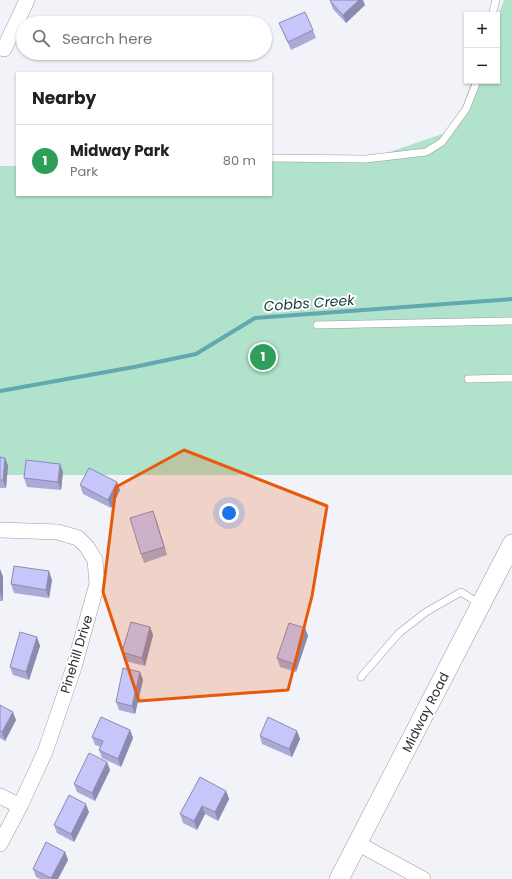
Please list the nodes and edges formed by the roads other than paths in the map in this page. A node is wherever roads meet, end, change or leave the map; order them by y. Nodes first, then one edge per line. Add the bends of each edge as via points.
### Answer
1 (27, 0) edge
2 (496, 0) edge
3 (493, 12) edge
4 (19, 16) edge
5 (16, 23) edge
6 (4, 49) dead end
7 (476, 84) edge
8 (272, 158) edge
9 (512, 321) edge
10 (317, 325) dead end
11 (512, 378) edge
12 (468, 379) dead end
13 (0, 530) edge
14 (512, 544) edge
15 (481, 604) junction
16 (361, 677) dead end
17 (0, 796) edge
18 (20, 806) junction
19 (357, 843) junction
20 (0, 844) edge
21 (339, 879) edge
22 (423, 879) edge

1 - 4 street
2 - 3 lane
5 - 6 street
7 - 8 lane via 466,109 442,142 426,152 366,159
9 - 10 lane
11 - 12 lane
13 - 18 street, Pinehill Drive via 58,532 78,538 95,560 97,584 74,667 45,752
14 - 15 street, Midway Road
15 - 16 lane via 461,592 426,612 399,633
15 - 19 street, Midway Road
17 - 18 street
18 - 20 street, Pinehill Drive
19 - 21 street, Midway Road
19 - 22 street

